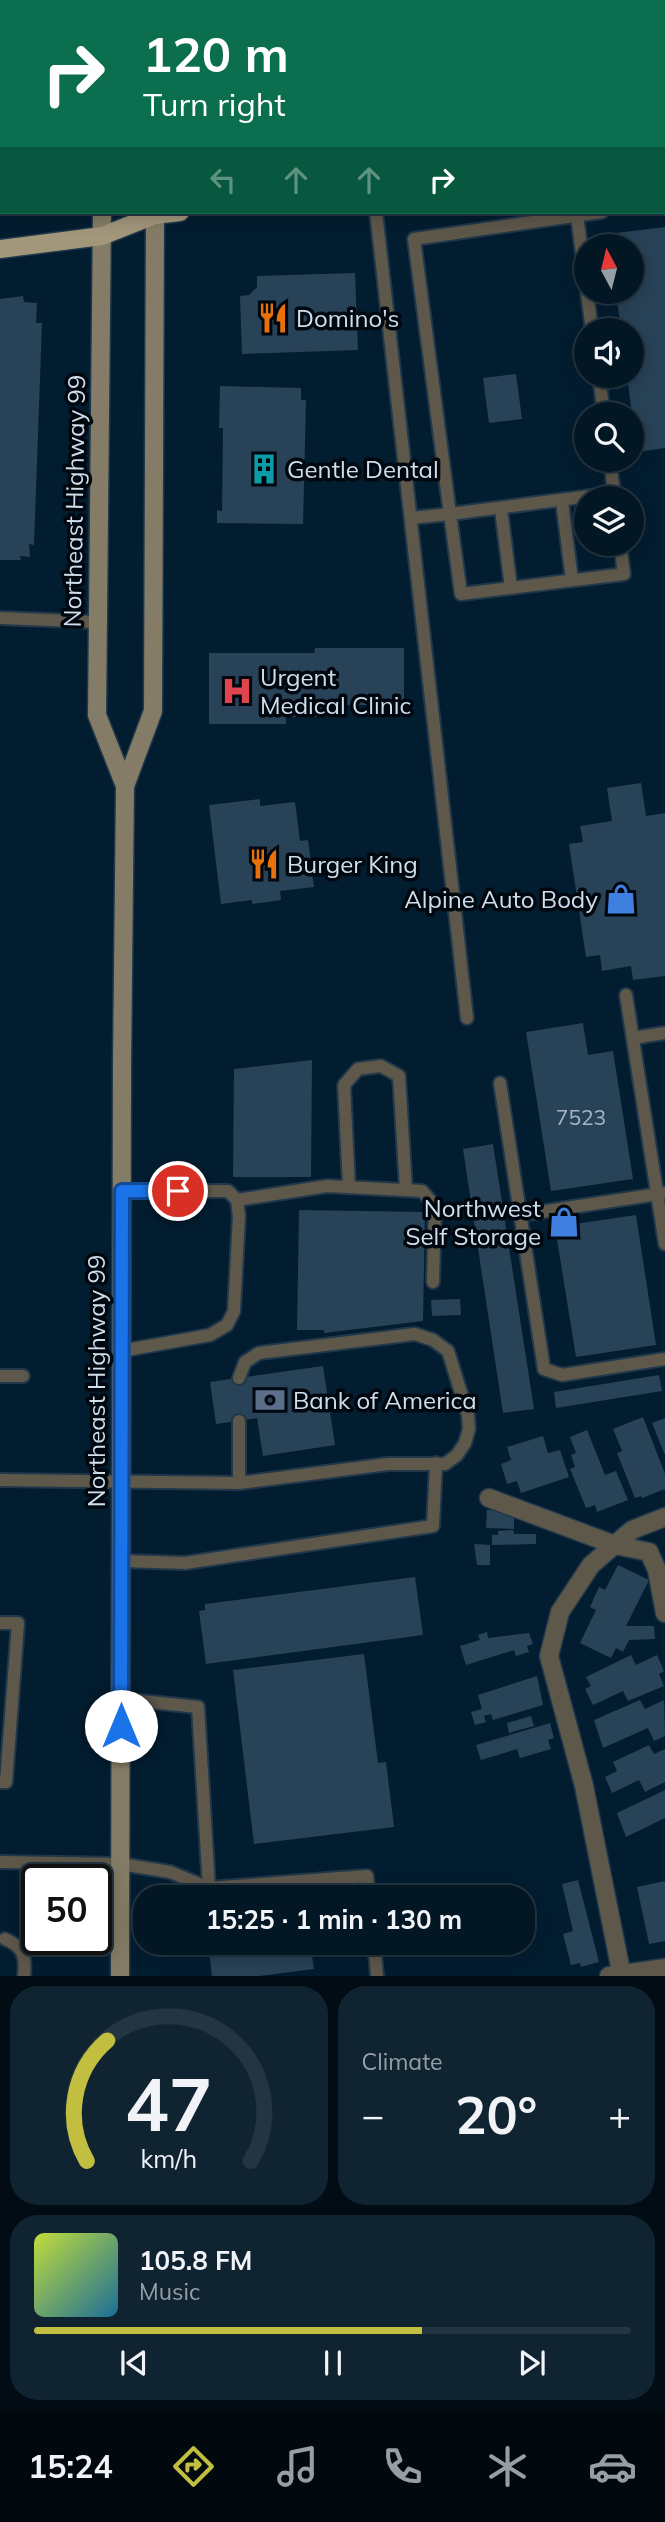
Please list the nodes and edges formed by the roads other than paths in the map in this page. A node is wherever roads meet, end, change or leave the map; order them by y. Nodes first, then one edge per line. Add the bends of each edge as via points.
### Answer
1 (102, 214) edge
2 (153, 214) edge
3 (155, 214) edge
4 (376, 214) edge
5 (585, 214) edge
6 (577, 215) junction
7 (579, 234) edge
8 (102, 236) junction
9 (0, 249) edge
10 (574, 500) edge
11 (562, 501) junction
12 (501, 509) junction
13 (450, 514) junction
14 (411, 518) junction
15 (622, 556) edge
16 (572, 580) junction
17 (511, 588) junction
18 (0, 618) edge
19 (97, 622) junction
20 (125, 786) junction
21 (626, 995) dead end
22 (467, 1018) dead end
23 (665, 1033) edge
24 (633, 1038) junction
25 (500, 1083) dead end
26 (349, 1187) junction
27 (406, 1190) junction
28 (122, 1191) junction
29 (661, 1194) edge
30 (237, 1200) junction
31 (520, 1214) junction
32 (665, 1244) edge
33 (433, 1282) dead end
34 (121, 1351) junction
35 (665, 1359) edge
36 (0, 1376) edge
37 (23, 1376) dead end
38 (239, 1378) dead end
39 (239, 1421) dead end
40 (436, 1463) junction
41 (0, 1480) edge
42 (120, 1480) junction
43 (239, 1483) junction
44 (489, 1498) dead end
45 (665, 1517) edge
46 (615, 1545) junction
47 (121, 1561) junction
48 (665, 1613) edge
49 (0, 1623) edge
50 (121, 1699) junction
51 (0, 1782) edge
52 (0, 1863) edge
53 (121, 1864) junction
54 (202, 1885) edge
55 (209, 1885) edge
56 (248, 1885) edge
57 (368, 1885) edge
58 (5, 1939) dead end
59 (375, 1955) edge
60 (665, 1968) edge
61 (618, 1975) edge
62 (24, 1976) edge
63 (120, 1976) edge
64 (377, 1976) edge

1 - 8 main road, Northeast Highway 99
2 - 8 main road
3 - 20 main road, Northeast Highway 99 via 153,711
4 - 14 lane
5 - 6 lane
6 - 7 lane
6 - 13 lane via 414,239
8 - 9 main road
8 - 19 main road, Northeast Highway 99
10 - 11 lane
11 - 12 lane
11 - 16 lane
12 - 13 lane
12 - 17 lane
13 - 14 lane
13 - 17 lane via 460,594
14 - 22 lane
15 - 16 lane via 624,574
16 - 17 lane
18 - 19 lane
19 - 20 main road, Northeast Highway 99 via 97,715
20 - 28 main road, Northeast Highway 99
21 - 24 lane
23 - 24 lane
24 - 29 lane
25 - 31 lane
26 - 27 lane
26 - 27 lane via 344,1085 358,1069 381,1066 399,1076
26 - 30 lane via 327,1186
27 - 33 lane via 422,1191 435,1206
28 - 30 lane via 228,1191
28 - 34 main road, Northeast Highway 99
29 - 31 lane
29 - 32 lane
30 - 34 lane via 234,1311 227,1325 210,1335
31 - 35 lane via 544,1369 562,1375
34 - 42 main road, Northeast Highway 99
36 - 37 lane
38 - 40 lane via 245,1362 259,1353 415,1334 433,1340 448,1351 469,1429 457,1455 445,1464
39 - 43 lane
40 - 43 lane via 388,1464
40 - 47 lane via 433,1526 186,1563
41 - 42 lane
42 - 43 lane
42 - 47 main road, Northeast Highway 99
44 - 46 street
45 - 46 street via 632,1530
46 - 48 street via 649,1552
46 - 61 street via 591,1565 560,1612 549,1656 584,1786
47 - 50 main road, Northeast Highway 99
49 - 51 lane via 18,1623 6,1782
50 - 53 main road, Northeast Highway 99
50 - 55 lane via 198,1707
52 - 53 lane
53 - 54 lane via 170,1872
53 - 63 main road, Northeast Highway 99
56 - 57 lane via 367,1876
58 - 62 lane via 21,1948
59 - 64 lane
60 - 61 street

